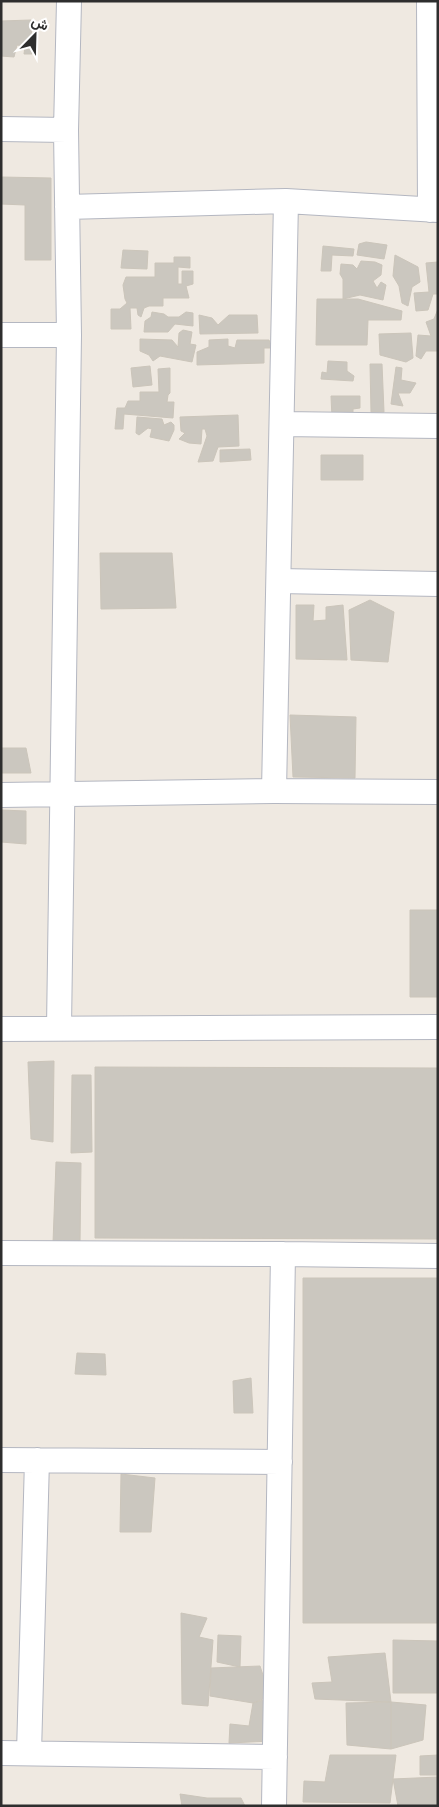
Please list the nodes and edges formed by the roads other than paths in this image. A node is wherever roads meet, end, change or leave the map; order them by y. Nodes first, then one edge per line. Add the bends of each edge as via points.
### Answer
1 (68, 1) edge
2 (429, 1) edge
3 (1, 129) edge
4 (66, 130) junction
5 (286, 201) junction
6 (67, 208) junction
7 (434, 210) edge
8 (1, 335) edge
9 (69, 335) junction
10 (282, 424) junction
11 (438, 426) edge
12 (279, 580) junction
13 (438, 584) edge
14 (274, 791) junction
15 (438, 792) edge
16 (1, 795) edge
17 (63, 795) junction
18 (438, 1027) edge
19 (59, 1028) junction
20 (1, 1029) edge
21 (1, 1254) edge
22 (283, 1254) junction
23 (438, 1256) edge
24 (1, 1460) edge
25 (37, 1460) junction
26 (280, 1462) junction
27 (1, 1753) edge
28 (30, 1753) junction
29 (275, 1757) junction
30 (274, 1806) edge

1 - 4 street
2 - 7 street
3 - 4 street
4 - 6 street
5 - 6 street
5 - 7 street
5 - 10 street
6 - 9 street
8 - 9 street
9 - 17 street
10 - 11 street
10 - 12 street
12 - 13 street
12 - 14 street
14 - 15 street
14 - 17 street
16 - 17 street
17 - 19 street
18 - 19 street
19 - 20 street
21 - 22 street
22 - 23 street
22 - 26 street
24 - 25 street
25 - 26 street
25 - 28 street
26 - 29 street
27 - 28 street
28 - 29 street
29 - 30 street

